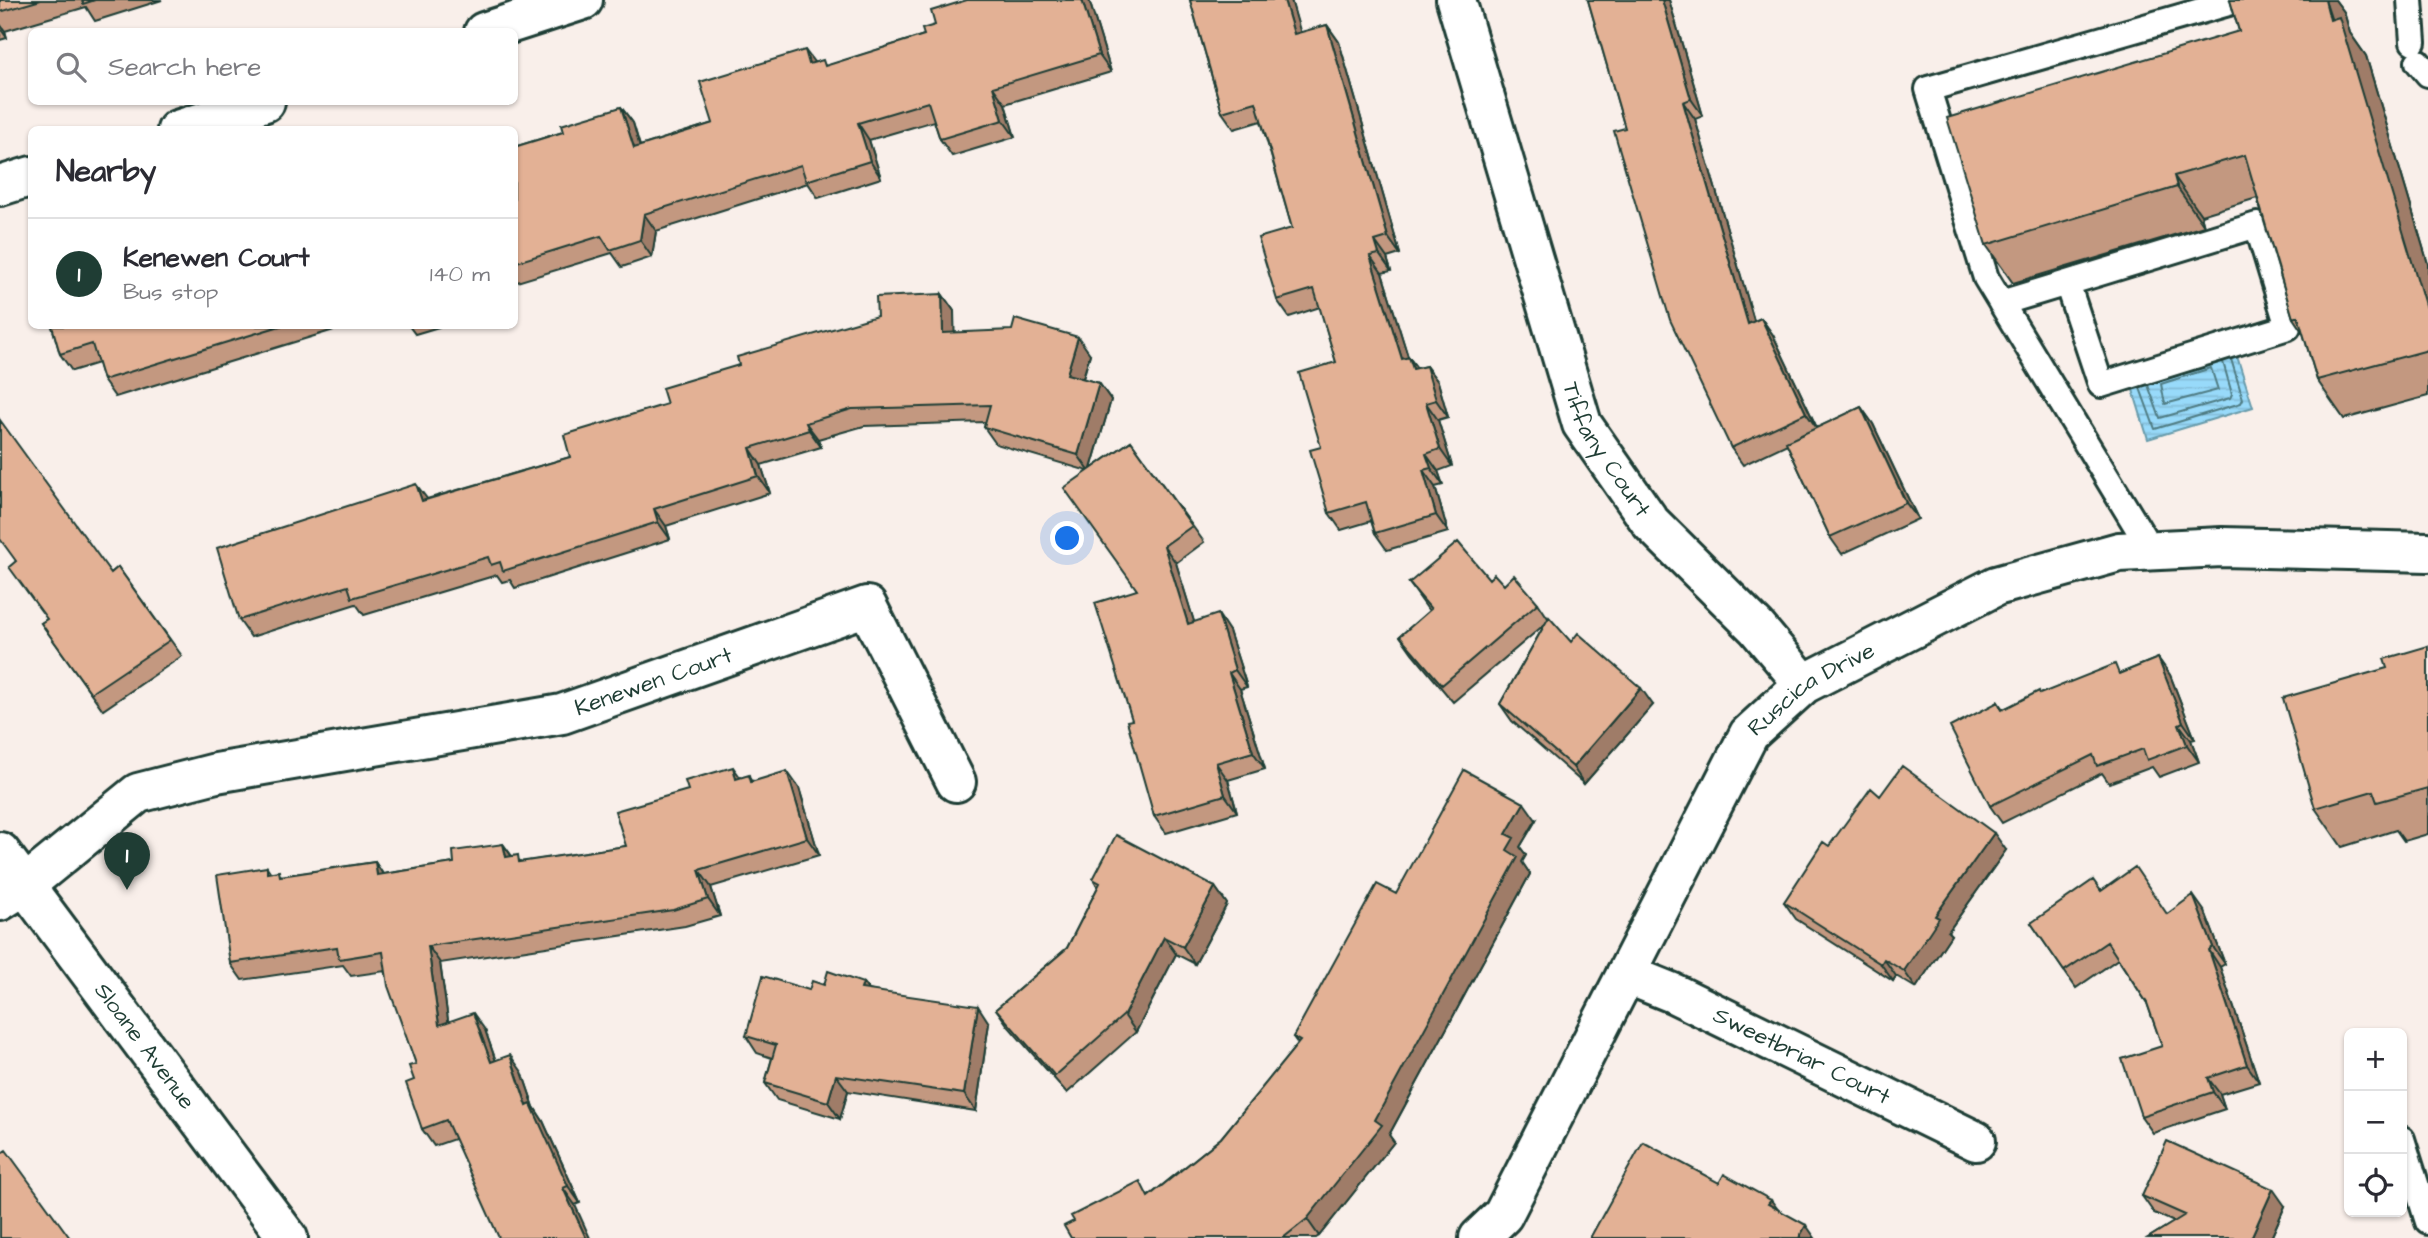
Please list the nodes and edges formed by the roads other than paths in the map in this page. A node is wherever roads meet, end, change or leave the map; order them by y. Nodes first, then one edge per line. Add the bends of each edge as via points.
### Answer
1 (583, 0) edge
2 (1456, 0) edge
3 (2239, 0) edge
4 (2410, 0) edge
5 (496, 28) edge
6 (2420, 59) edge
7 (256, 105) edge
8 (190, 126) edge
9 (28, 177) edge
10 (0, 186) edge
11 (2067, 283) junction
12 (2001, 303) junction
13 (2151, 550) junction
14 (2428, 552) edge
15 (1804, 684) junction
16 (956, 782) dead end
17 (0, 852) edge
18 (12, 893) edge
19 (1626, 974) junction
20 (1976, 1141) dead end
21 (2407, 1154) edge
22 (2428, 1222) edge
23 (288, 1238) edge
24 (1479, 1238) edge

1 - 5 street
2 - 15 street, Tiffany Court via 1582,424 1651,523 1757,628
3 - 12 lane via 1928,89 1986,278
4 - 6 lane
7 - 8 street
9 - 10 street
11 - 11 lane via 2101,385 2288,327 2258,225
11 - 12 lane
12 - 13 lane
13 - 14 street, Ruscica Drive via 2222,547
13 - 15 street, Ruscica Drive via 2119,552 1996,586
15 - 19 street, Ruscica Drive via 1749,734
16 - 18 street, Kenewen Court via 867,606 562,714 216,773 138,793
17 - 18 street, Sloane Avenue
18 - 23 street, Sloane Avenue
19 - 20 street, Sweetbriar Court
19 - 24 street, Ruscica Drive via 1503,1215
21 - 22 lane

